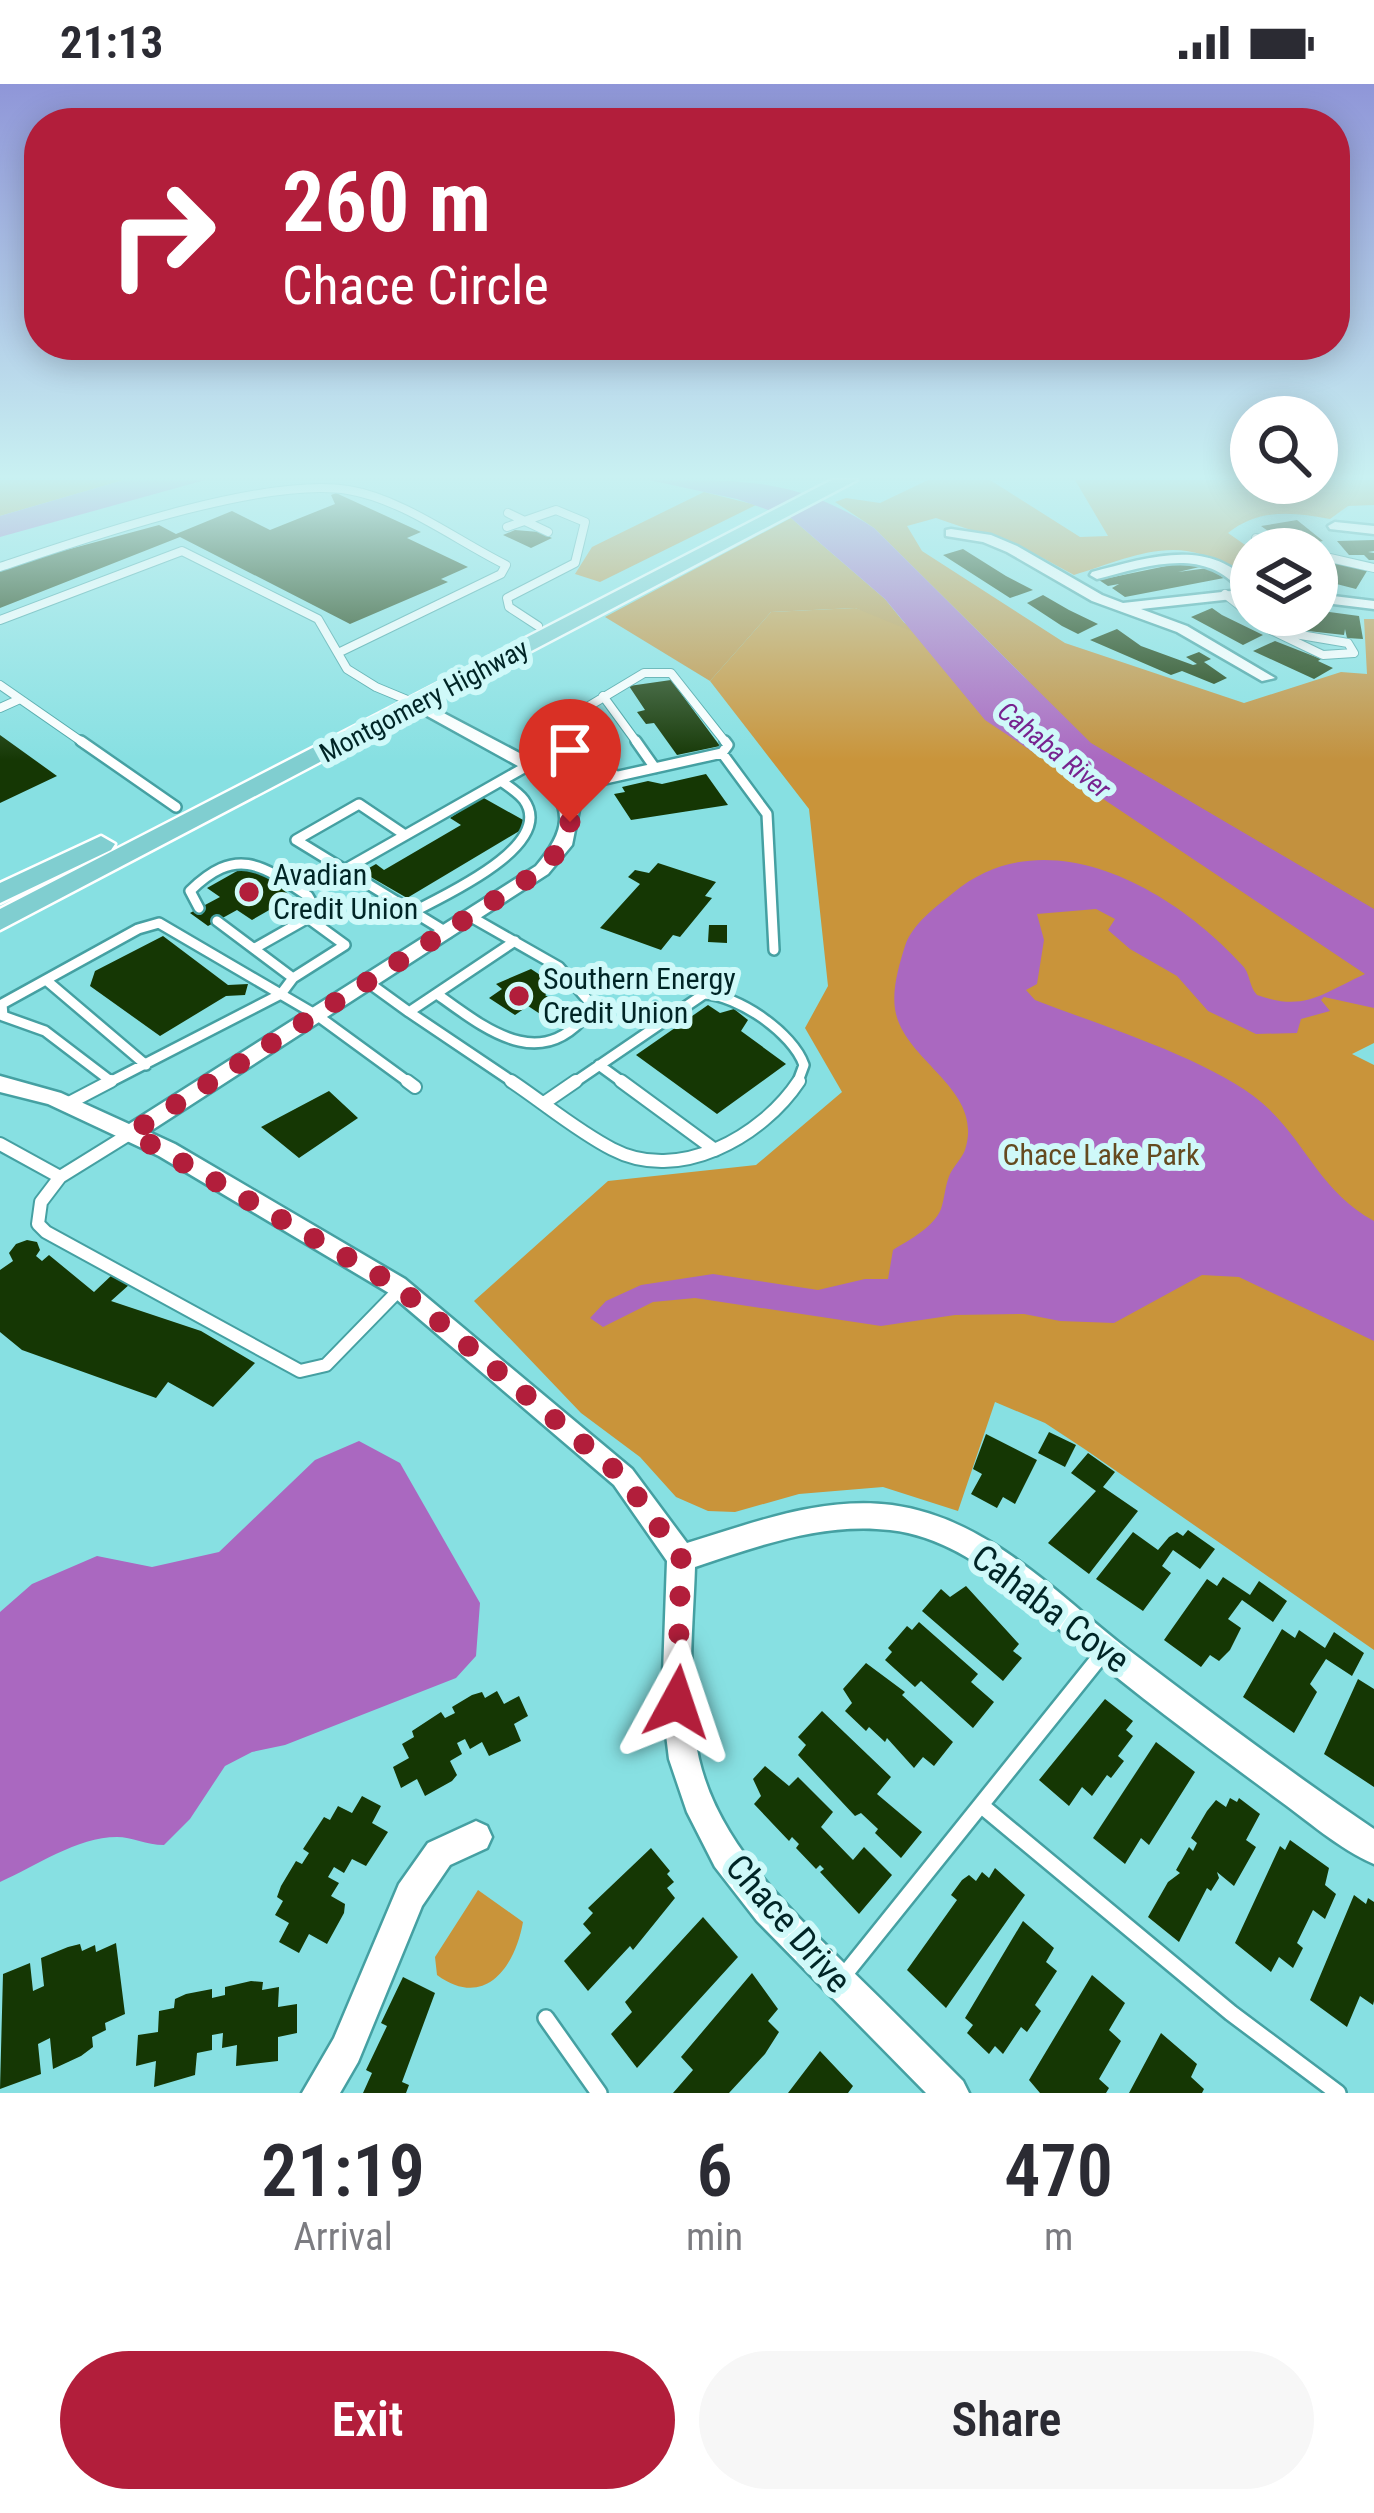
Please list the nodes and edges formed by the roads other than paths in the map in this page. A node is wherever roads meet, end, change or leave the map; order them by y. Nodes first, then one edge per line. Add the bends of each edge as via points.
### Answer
1 (122, 574) edge
2 (228, 574) edge
3 (501, 574) edge
4 (553, 574) edge
5 (653, 574) edge
6 (654, 574) edge
7 (1055, 574) edge
8 (1102, 574) edge
9 (1097, 575) dead end
10 (1225, 594) junction
11 (1230, 594) edge
12 (1230, 598) edge
13 (1338, 601) edge
14 (1178, 603) junction
15 (1374, 605) edge
16 (1120, 608) junction
17 (0, 620) edge
18 (538, 626) junction
19 (1182, 629) junction
20 (1267, 629) joint
21 (338, 652) junction
22 (1267, 678) dead end
23 (0, 686) edge
24 (603, 696) junction
25 (20, 699) junction
26 (408, 700) junction
27 (0, 708) edge
28 (722, 753) junction
29 (529, 765) junction
30 (655, 768) junction
31 (616, 776) junction
32 (501, 781) junction
33 (560, 789) junction
34 (176, 807) junction
35 (406, 835) junction
36 (344, 870) junction
37 (0, 894) edge
38 (200, 908) dead end
39 (411, 913) junction
40 (308, 918) junction
41 (473, 918) junction
42 (0, 921) edge
43 (217, 921) dead end
44 (448, 934) junction
45 (515, 941) junction
46 (255, 948) junction
47 (774, 950) dead end
48 (292, 978) junction
49 (46, 980) junction
50 (369, 983) junction
51 (280, 994) junction
52 (437, 994) junction
53 (409, 1012) junction
54 (318, 1016) junction
55 (146, 1065) junction
56 (599, 1065) junction
57 (108, 1079) junction
58 (0, 1084) edge
59 (415, 1087) dead end
60 (544, 1103) junction
61 (67, 1104) junction
62 (131, 1133) junction
63 (0, 1144) edge
64 (715, 1150) junction
65 (60, 1177) junction
66 (400, 1289) junction
67 (681, 1558) junction
68 (1106, 1650) junction
69 (982, 1806) junction
70 (476, 1837) dead end
71 (1374, 1848) edge
72 (839, 1982) junction
73 (546, 2018) dead end
74 (320, 2093) edge
75 (599, 2093) edge
76 (951, 2093) edge
77 (1338, 2093) edge

1 - 17 lane
2 - 21 lane via 318,619
3 - 21 lane
4 - 18 lane via 507,598
5 - 18 main road, Montgomery Highway
6 - 26 main road, Montgomery Highway
7 - 16 street
8 - 9 street
10 - 11 street
10 - 12 lane
10 - 14 street
13 - 15 street
14 - 16 street
14 - 19 street via 1172,615
16 - 19 street
18 - 26 main road, Montgomery Highway
19 - 22 street
20 - 20 lane via 1330,658 1354,653 1334,638
21 - 26 lane via 352,671
23 - 25 lane
24 - 28 lane via 649,671 671,673 728,745
24 - 30 lane
24 - 31 lane via 554,727
25 - 27 lane
25 - 34 lane
26 - 29 street
26 - 34 main road, Montgomery Highway
26 - 42 main road, Montgomery Highway
28 - 30 lane
28 - 47 lane via 767,814
29 - 32 lane
29 - 33 street
30 - 31 lane
31 - 33 lane
32 - 35 lane
32 - 39 lane via 531,810 521,845
33 - 41 street via 570,810 563,845 542,870
34 - 37 main road, Montgomery Highway
35 - 36 lane
35 - 36 lane via 359,804 296,840
36 - 39 lane
38 - 40 lane via 190,891 201,879 245,861 308,896
39 - 44 lane
40 - 46 lane
40 - 48 lane via 345,945
41 - 44 street
41 - 45 lane
43 - 46 lane
44 - 50 street
45 - 52 lane
45 - 52 lane via 582,986 593,1006 583,1021 558,1035 508,1041
46 - 48 lane
48 - 51 lane
49 - 51 lane via 159,923
49 - 55 lane
49 - 57 lane via 2,1004 3,1016 45,1031
50 - 53 lane
50 - 54 street
51 - 54 lane
51 - 55 lane
52 - 53 lane
53 - 60 lane
54 - 59 lane
54 - 62 street
55 - 57 lane
56 - 60 lane
56 - 64 lane
56 - 64 lane via 704,994 721,994 789,1039 802,1060 800,1087
57 - 61 lane
58 - 61 street
60 - 64 lane via 615,1151 642,1159
61 - 62 street
62 - 65 lane
62 - 66 street
63 - 65 lane
65 - 66 lane via 41,1202 38,1224 46,1232 300,1371 326,1365
66 - 67 street via 623,1477
67 - 68 street, Cahaba Cove via 798,1522 897,1518 976,1546
67 - 72 street, Chace Drive via 677,1702 698,1801 726,1856
68 - 69 lane
68 - 71 street, Cahaba Cove
69 - 72 lane
69 - 77 lane
70 - 74 street via 439,1855 410,1895
72 - 76 street, Chace Drive
73 - 75 lane

